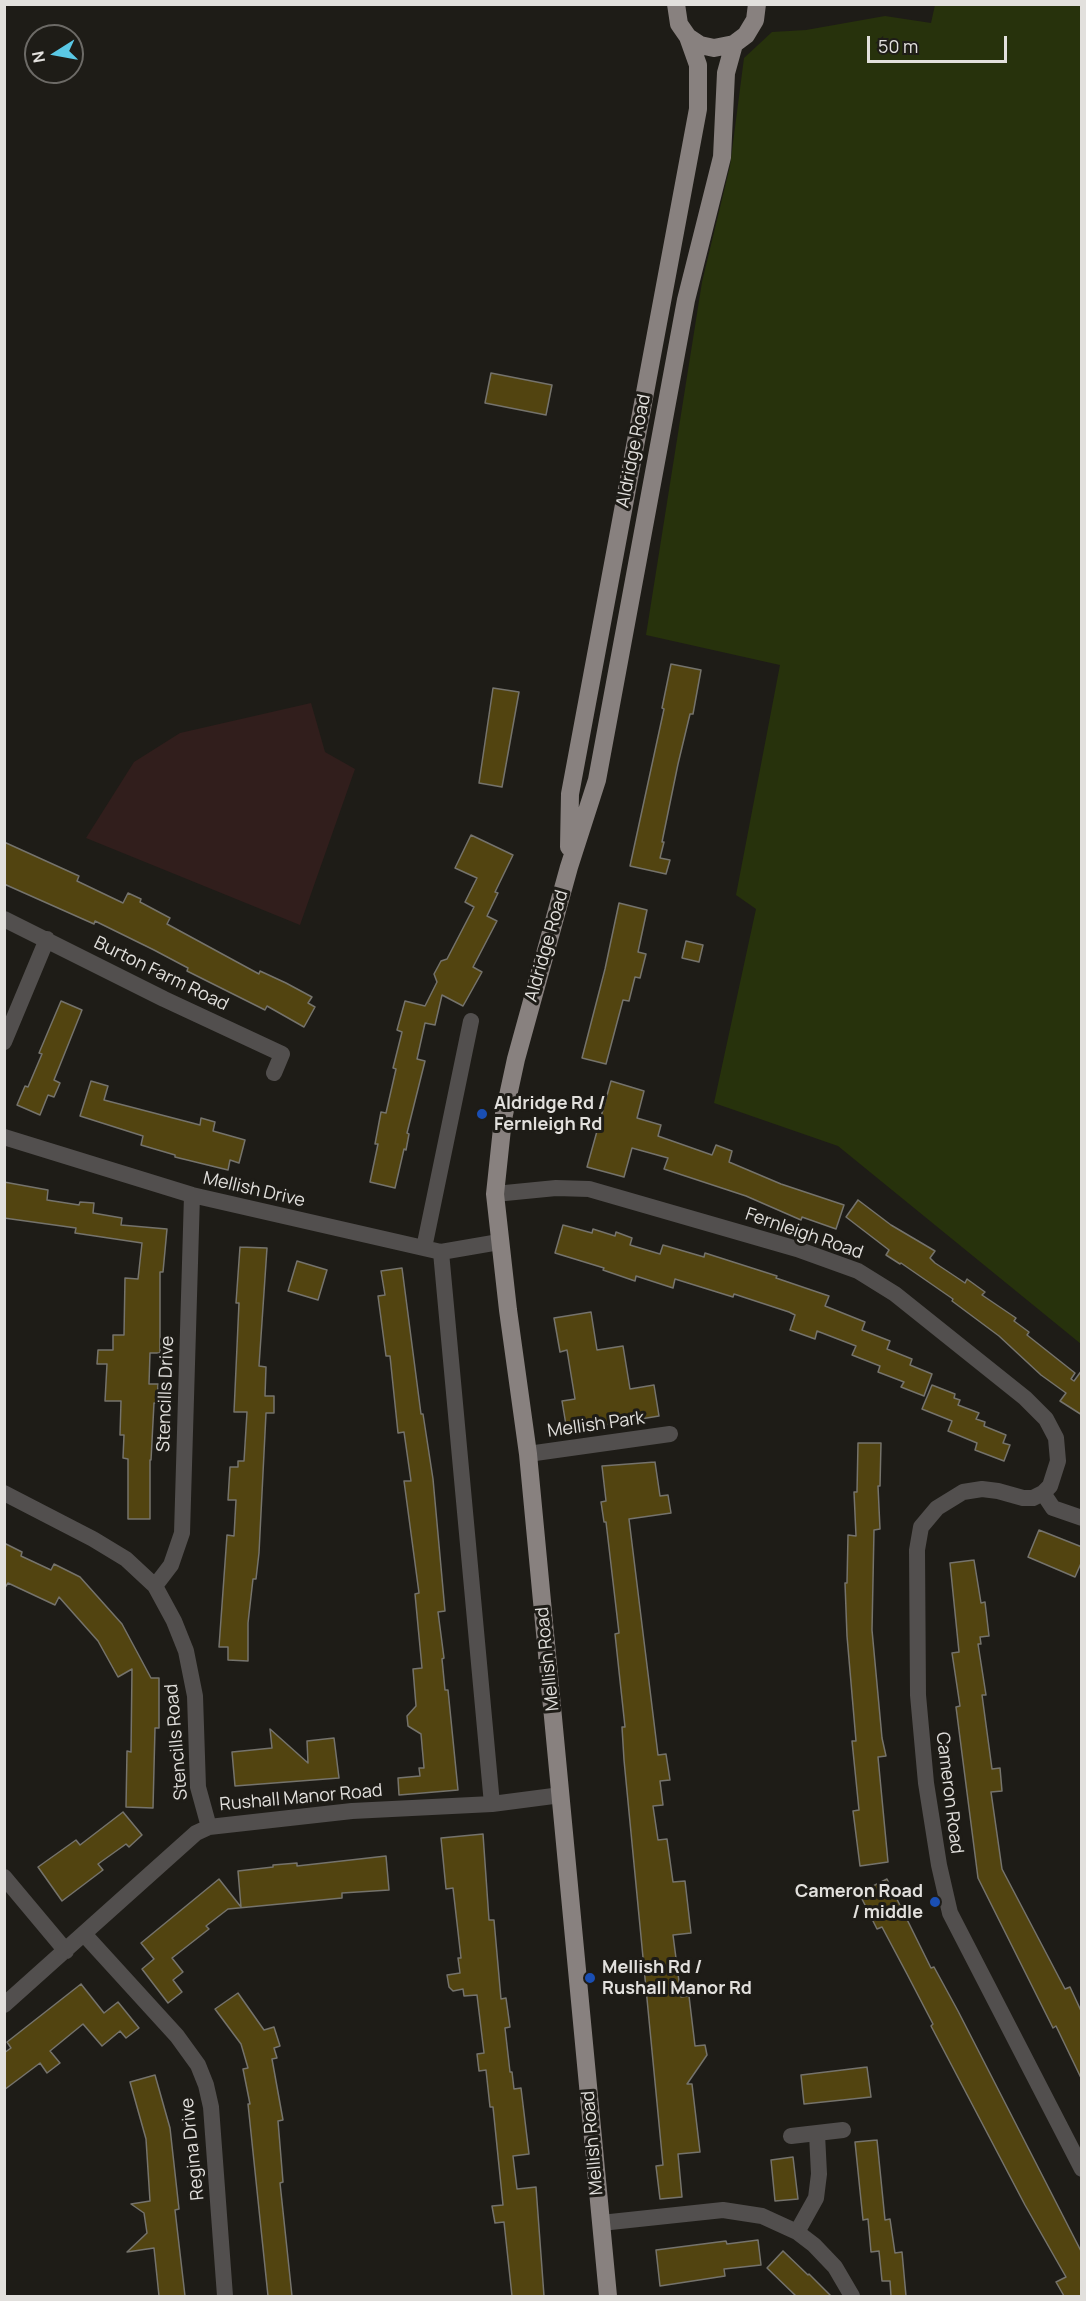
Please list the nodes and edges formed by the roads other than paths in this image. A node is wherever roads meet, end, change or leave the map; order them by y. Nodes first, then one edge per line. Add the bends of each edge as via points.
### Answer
1 (676, 4) edge
2 (757, 4) edge
3 (688, 37) junction
4 (734, 44) junction
5 (569, 867) junction
6 (4, 919) edge
7 (46, 939) junction
8 (471, 1021) dead end
9 (525, 1026) joint
10 (4, 1042) edge
11 (274, 1073) dead end
12 (4, 1137) edge
13 (495, 1194) junction
14 (192, 1195) junction
15 (499, 1242) junction
16 (424, 1248) junction
17 (441, 1252) junction
18 (670, 1434) dead end
19 (528, 1454) junction
20 (4, 1493) edge
21 (1043, 1493) junction
22 (1082, 1518) edge
23 (155, 1586) junction
24 (561, 1795) junction
25 (492, 1804) junction
26 (209, 1827) junction
27 (4, 1877) edge
28 (84, 1934) junction
29 (66, 1952) junction
30 (4, 2005) edge
31 (843, 2130) dead end
32 (817, 2134) junction
33 (791, 2136) dead end
34 (1074, 2141) edge
35 (1082, 2169) edge
36 (601, 2223) junction
37 (797, 2232) junction
38 (225, 2296) edge
39 (608, 2296) edge
40 (852, 2296) edge

1 - 3 main road, Aldridge Road via 679,24
2 - 4 main road via 752,27
3 - 4 main road via 714,48
3 - 5 main road, Aldridge Road via 698,65 698,109 570,794
4 - 5 main road, Aldridge Road via 726,73 722,157 686,300 597,780
5 - 9 main road, Aldridge Road
6 - 7 street, Burton Farm Road
7 - 10 street
7 - 11 street, Burton Farm Road via 282,1054
8 - 16 street
9 - 13 main road, Mellish Road via 503,1119
12 - 14 street, Mellish Drive
13 - 15 main road, Mellish Road
13 - 21 street, Fernleigh Road via 589,1189 796,1249 858,1272 895,1294 1046,1419 1056,1438 1058,1461 1050,1486
14 - 16 street, Mellish Drive
14 - 23 street, Stencills Drive via 182,1533 171,1565
15 - 17 street, Mellish Drive
15 - 19 main road, Mellish Road
16 - 17 street, Mellish Drive
17 - 25 street
18 - 19 street, Mellish Park
19 - 24 main road, Mellish Road
20 - 23 street, Stencills Road via 126,1559
21 - 22 street via 1053,1508
21 - 34 street, Cameron Road via 1023,1498 982,1489 963,1492 937,1508 921,1527 917,1550 918,1695 926,1784 950,1913
23 - 26 street, Stencills Road via 186,1651 195,1696 198,1787
24 - 25 street, Rushall Manor Road
24 - 36 main road, Mellish Road
25 - 26 street, Rushall Manor Road via 352,1811
26 - 28 street, Rushall Manor Road via 196,1833
27 - 29 street
28 - 29 street, Rushall Manor Road
28 - 38 street, Regina Drive via 177,2036 202,2075 211,2107
29 - 30 street, Rushall Manor Road
31 - 32 street
32 - 33 street
32 - 37 street via 816,2198
34 - 35 street, Cameron Road
36 - 37 street via 723,2210 762,2216
36 - 39 main road, Mellish Road
37 - 40 street via 835,2267

